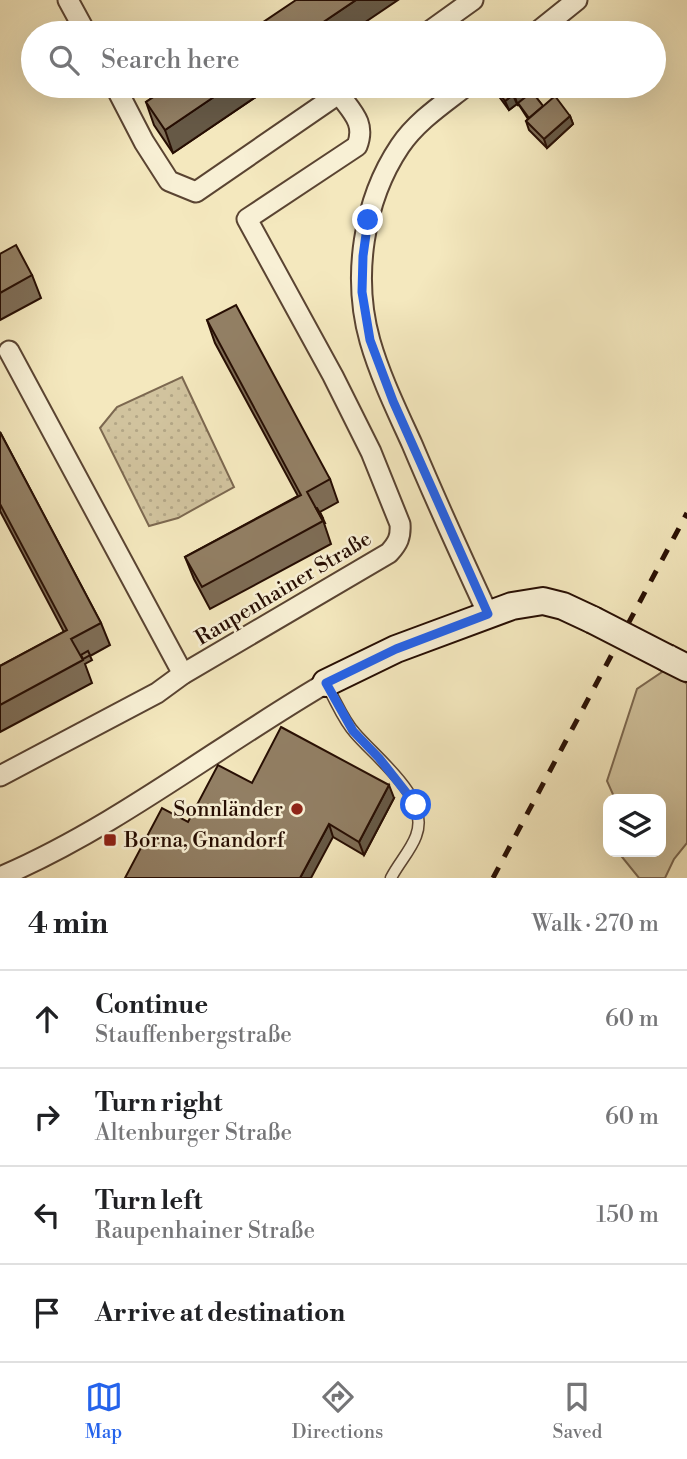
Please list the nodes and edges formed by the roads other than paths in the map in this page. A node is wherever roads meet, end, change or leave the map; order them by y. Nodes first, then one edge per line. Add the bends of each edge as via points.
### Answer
1 (68, 0) edge
2 (473, 0) edge
3 (578, 0) edge
4 (79, 21) edge
5 (444, 21) edge
6 (551, 21) edge
7 (122, 98) edge
8 (333, 98) edge
9 (349, 98) edge
10 (451, 98) edge
11 (9, 351) dead end
12 (488, 614) junction
13 (677, 663) edge
14 (183, 674) junction
15 (326, 683) junction
16 (0, 776) edge
17 (0, 877) edge
18 (391, 878) edge

1 - 4 street
2 - 5 street
3 - 6 street
7 - 8 street, Raupenhainer Straße via 169,181 196,192
9 - 14 street, Raupenhainer Straße via 360,124 356,146 247,219 371,452 401,534 389,552
10 - 12 street via 401,145 381,180 368,220 362,292 370,340 393,401
11 - 14 street, Raupenhainer Straße
12 - 13 street, bridge via 542,601 563,606
12 - 15 street via 396,649
14 - 16 street, Raupenhainer Straße via 157,693
15 - 17 street via 85,835
15 - 18 lane via 353,731 416,805 416,836

